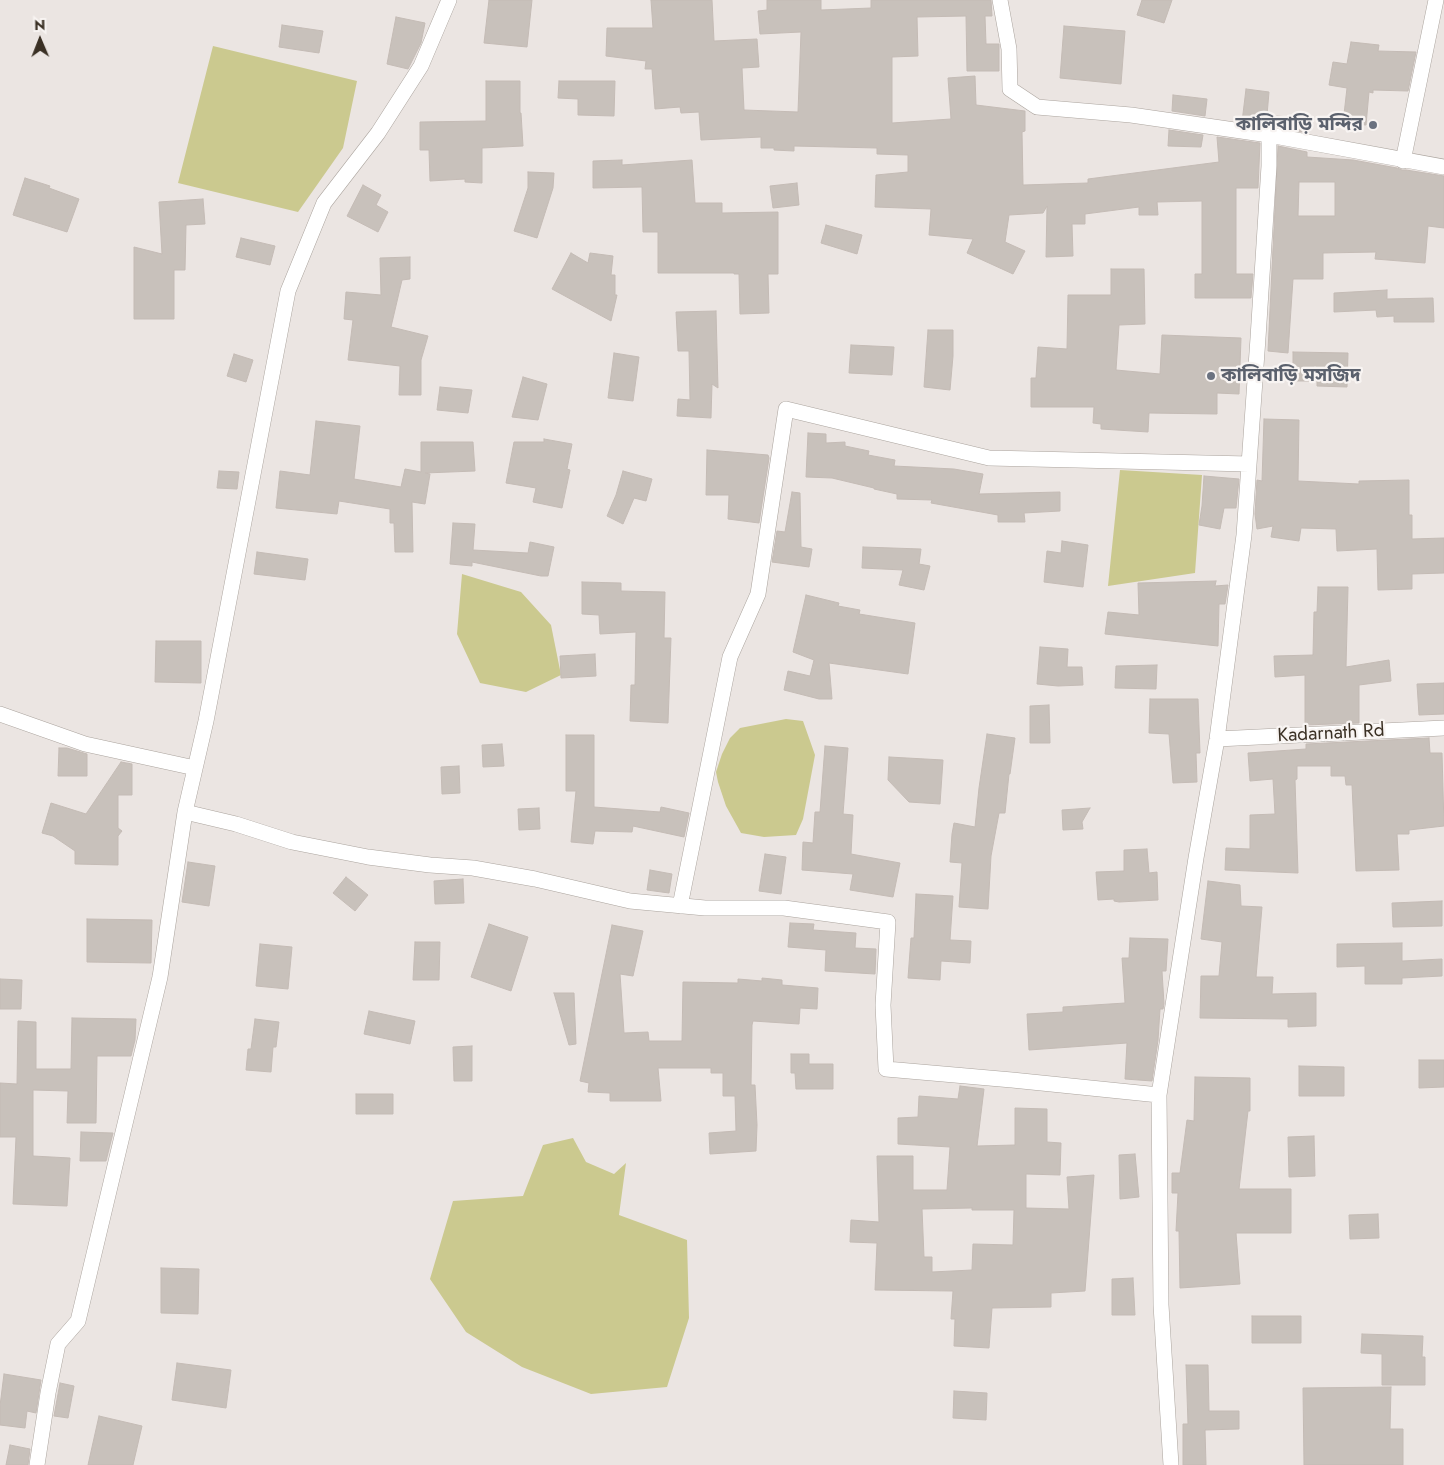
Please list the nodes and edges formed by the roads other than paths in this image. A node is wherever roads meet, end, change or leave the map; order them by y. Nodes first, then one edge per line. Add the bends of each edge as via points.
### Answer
1 (449, 0) edge
2 (1000, 0) edge
3 (1436, 0) edge
4 (1269, 135) junction
5 (1403, 160) junction
6 (1444, 167) edge
7 (1249, 464) junction
8 (0, 714) edge
9 (1444, 728) edge
10 (1217, 739) junction
11 (195, 768) junction
12 (185, 812) junction
13 (680, 906) junction
14 (1159, 1095) junction
15 (37, 1465) edge
16 (1171, 1465) edge

1 - 11 street via 420,66 378,133 324,203 288,292
2 - 4 street via 1009,49 1010,89 1037,107 1131,115
3 - 5 street
4 - 5 street
4 - 7 street
5 - 6 street
7 - 10 street via 1244,535
7 - 13 street via 989,458 786,409 758,594 730,657
8 - 11 street via 85,744
9 - 10 street, Kadarnath Rd
10 - 14 street
11 - 12 street
12 - 13 street via 292,842 368,857 473,868 630,902
12 - 15 street via 160,977 78,1322 58,1344
13 - 14 street via 784,908 888,922 883,1005 886,1069
14 - 16 street via 1161,1305

